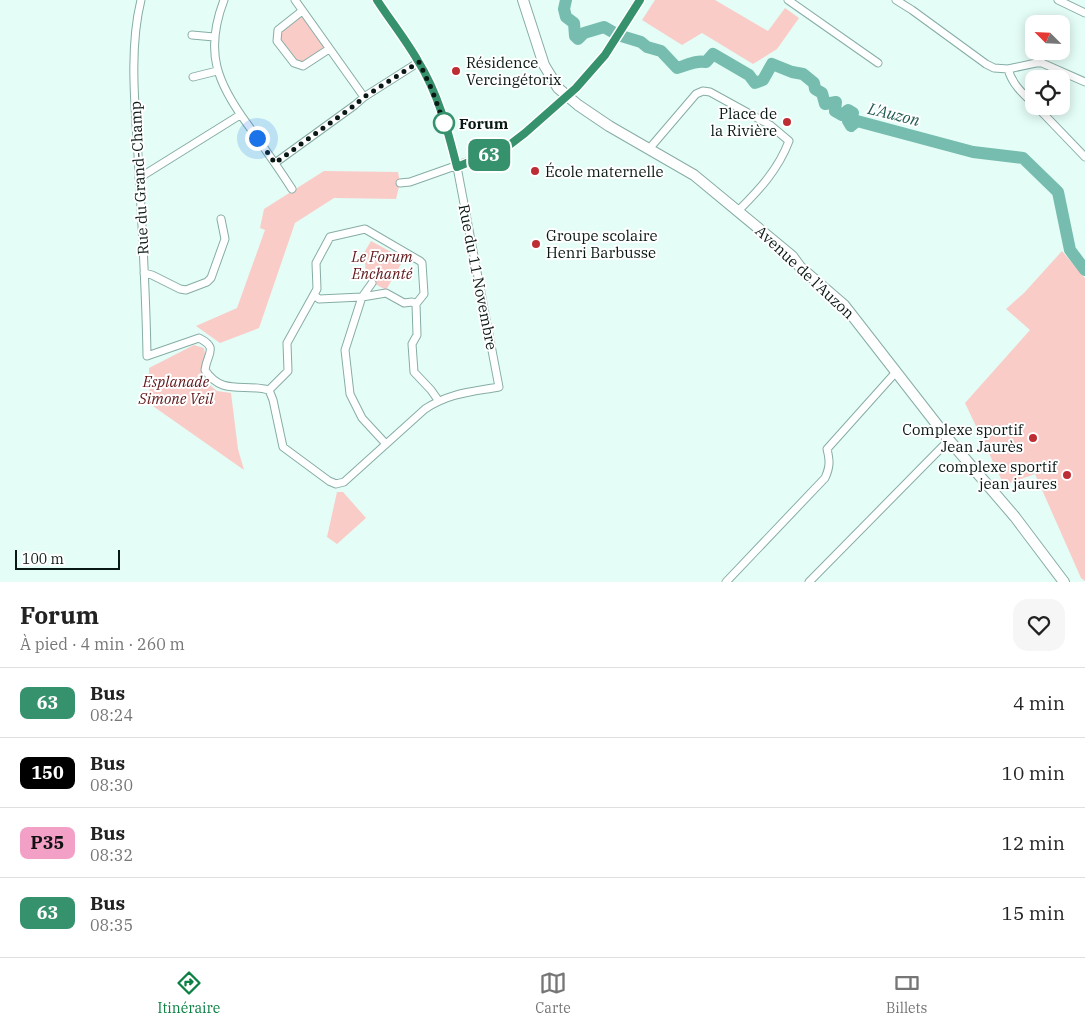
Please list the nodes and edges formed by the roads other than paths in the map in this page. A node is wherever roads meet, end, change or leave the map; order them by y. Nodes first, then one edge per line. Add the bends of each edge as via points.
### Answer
1 (141, 0) edge
2 (224, 0) edge
3 (295, 0) edge
4 (376, 0) edge
5 (524, 0) edge
6 (640, 0) edge
7 (788, 0) edge
8 (896, 0) edge
9 (1058, 0) edge
10 (302, 11) junction
11 (1085, 13) edge
12 (192, 35) dead end
13 (214, 36) junction
14 (329, 49) junction
15 (419, 62) junction
16 (878, 63) dead end
17 (1008, 69) junction
18 (217, 71) junction
19 (192, 77) dead end
20 (1085, 82) edge
21 (567, 96) junction
22 (1025, 96) edge
23 (364, 97) junction
24 (240, 115) junction
25 (1045, 115) edge
26 (650, 149) junction
27 (1085, 157) edge
28 (275, 163) junction
29 (457, 167) junction
30 (139, 178) junction
31 (400, 184) dead end
32 (292, 188) dead end
33 (738, 211) junction
34 (221, 218) dead end
35 (144, 274) junction
36 (372, 283) dead end
37 (314, 295) junction
38 (362, 296) junction
39 (416, 304) junction
40 (896, 372) junction
41 (269, 390) junction
42 (438, 400) junction
43 (949, 440) junction
44 (386, 444) junction
45 (726, 582) edge
46 (809, 582) edge
47 (1064, 582) edge

1 - 30 street, Rue du Grand-Champ via 134,78
2 - 13 street
3 - 10 street
4 - 15 street, Rue du 11 Novembre
5 - 21 main road, Avenue de l'Auzon via 544,65
6 - 21 street via 613,43
7 - 16 street
8 - 17 street via 986,64
9 - 11 street
10 - 14 street
10 - 14 street via 278,30 277,40 294,63 303,66
12 - 13 street
13 - 18 street
14 - 23 street
15 - 23 street
15 - 29 street, Rue du 11 Novembre via 432,90
17 - 20 street via 1042,63
17 - 22 street via 1010,79
18 - 19 street
18 - 24 street
21 - 26 main road, Avenue de l'Auzon via 609,126
21 - 29 street via 508,146
23 - 28 street
24 - 28 street
24 - 30 street
25 - 27 street
26 - 33 main road, Avenue de l'Auzon via 694,175
26 - 33 street via 696,94 703,91 770,126 789,142 784,156 774,172
28 - 32 street
29 - 31 street
29 - 42 street, Rue du 11 Novembre via 499,387
30 - 35 street, Rue du Grand-Champ
33 - 40 main road, Avenue de l'Auzon via 844,305
34 - 35 street via 225,239 207,282 186,290
35 - 41 street, Rue du Grand-Champ via 147,356 199,338 210,346 205,370 217,384
36 - 38 street
37 - 38 street via 319,298
37 - 39 street via 317,289 316,263 330,238 365,229 420,261 424,294
37 - 41 street via 287,343 288,371
38 - 39 street via 386,293 404,303
38 - 44 street via 345,350 350,394 362,418
39 - 42 street via 417,335 412,344 414,372
40 - 43 main road, Avenue de l'Auzon
40 - 45 street via 827,449 830,467 824,478
41 - 44 street via 283,447 329,481 336,484 344,482
42 - 44 street
43 - 46 street
43 - 47 main road, Avenue de l'Auzon via 1015,517

